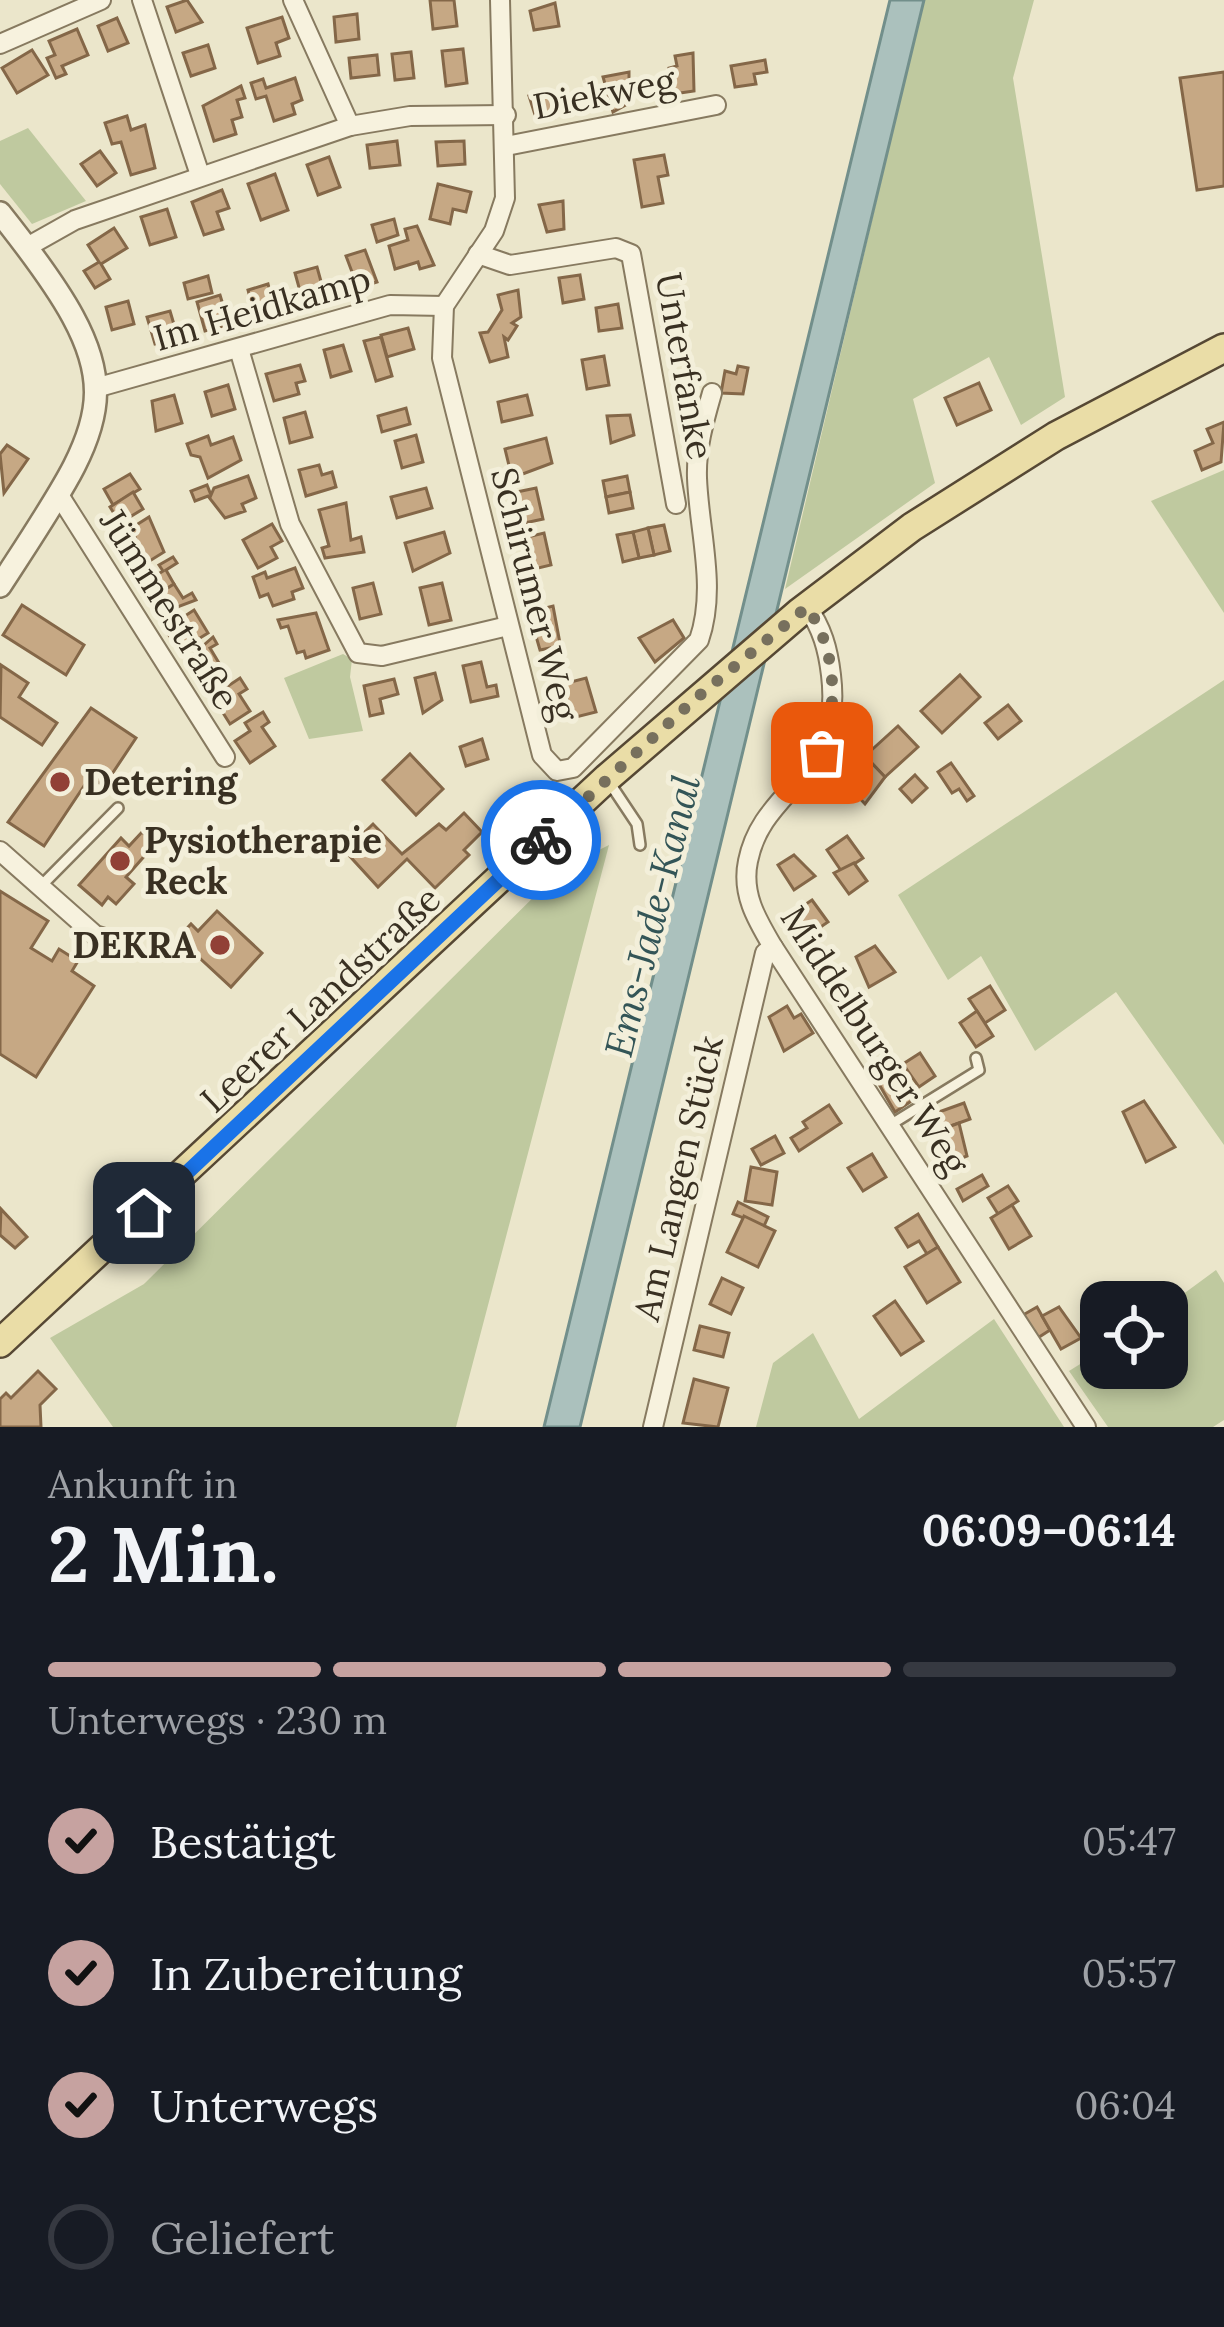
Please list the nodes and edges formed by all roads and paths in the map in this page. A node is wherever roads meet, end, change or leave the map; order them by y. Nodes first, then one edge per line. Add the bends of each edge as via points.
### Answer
1 (101, 0) edge
2 (142, 0) edge
3 (293, 0) edge
4 (500, 0) edge
5 (0, 44) edge
6 (716, 105) dead end
7 (506, 115) junction
8 (350, 126) junction
9 (506, 146) junction
10 (200, 175) junction
11 (0, 213) edge
12 (27, 247) junction
13 (478, 254) junction
14 (445, 305) junction
15 (1224, 348) edge
16 (238, 349) junction
17 (99, 387) junction
18 (712, 393) dead end
19 (59, 495) junction
20 (676, 504) dead end
21 (0, 586) edge
22 (803, 609) junction
23 (508, 626) junction
24 (225, 757) dead end
25 (607, 778) junction
26 (118, 808) dead end
27 (640, 845) dead end
28 (0, 851) edge
29 (41, 886) junction
30 (122, 944) dead end
31 (773, 947) junction
32 (976, 1058) dead end
33 (890, 1124) junction
34 (0, 1343) edge
35 (653, 1427) edge
36 (1086, 1427) edge

1 - 5 street
2 - 10 street
3 - 8 street
4 - 7 street
6 - 9 street, Diekweg
7 - 8 street
7 - 9 street
8 - 10 street
9 - 13 street via 505,198
10 - 12 street via 75,220
11 - 12 street
12 - 17 street via 84,336
13 - 14 street
13 - 20 street, Unterfanke via 510,265 616,248 632,254
14 - 16 street, Im Heidkamp via 389,305
14 - 23 street, Schirumer Weg via 442,358
15 - 22 main road, Leerer Landstraße via 1039,447
16 - 17 street, Im Heidkamp
16 - 23 street via 290,524 358,652 382,656
17 - 19 street via 94,426
18 - 23 street, Schirumer Weg via 697,475 708,614 699,640 573,768 556,771 545,762
19 - 21 street
19 - 24 street, Jümmestraße
22 - 25 main road, Leerer Landstraße
22 - 31 street, Middelburger Weg via 825,637 833,711 822,753 748,858 747,896
25 - 27 lane via 637,824
25 - 34 main road, Leerer Landstraße
26 - 29 lane
28 - 29 street
29 - 30 street via 95,935
31 - 33 street, Middelburger Weg
31 - 35 street, Am Langen Stück via 765,953
32 - 33 lane via 979,1070
33 - 36 street, Middelburger Weg

